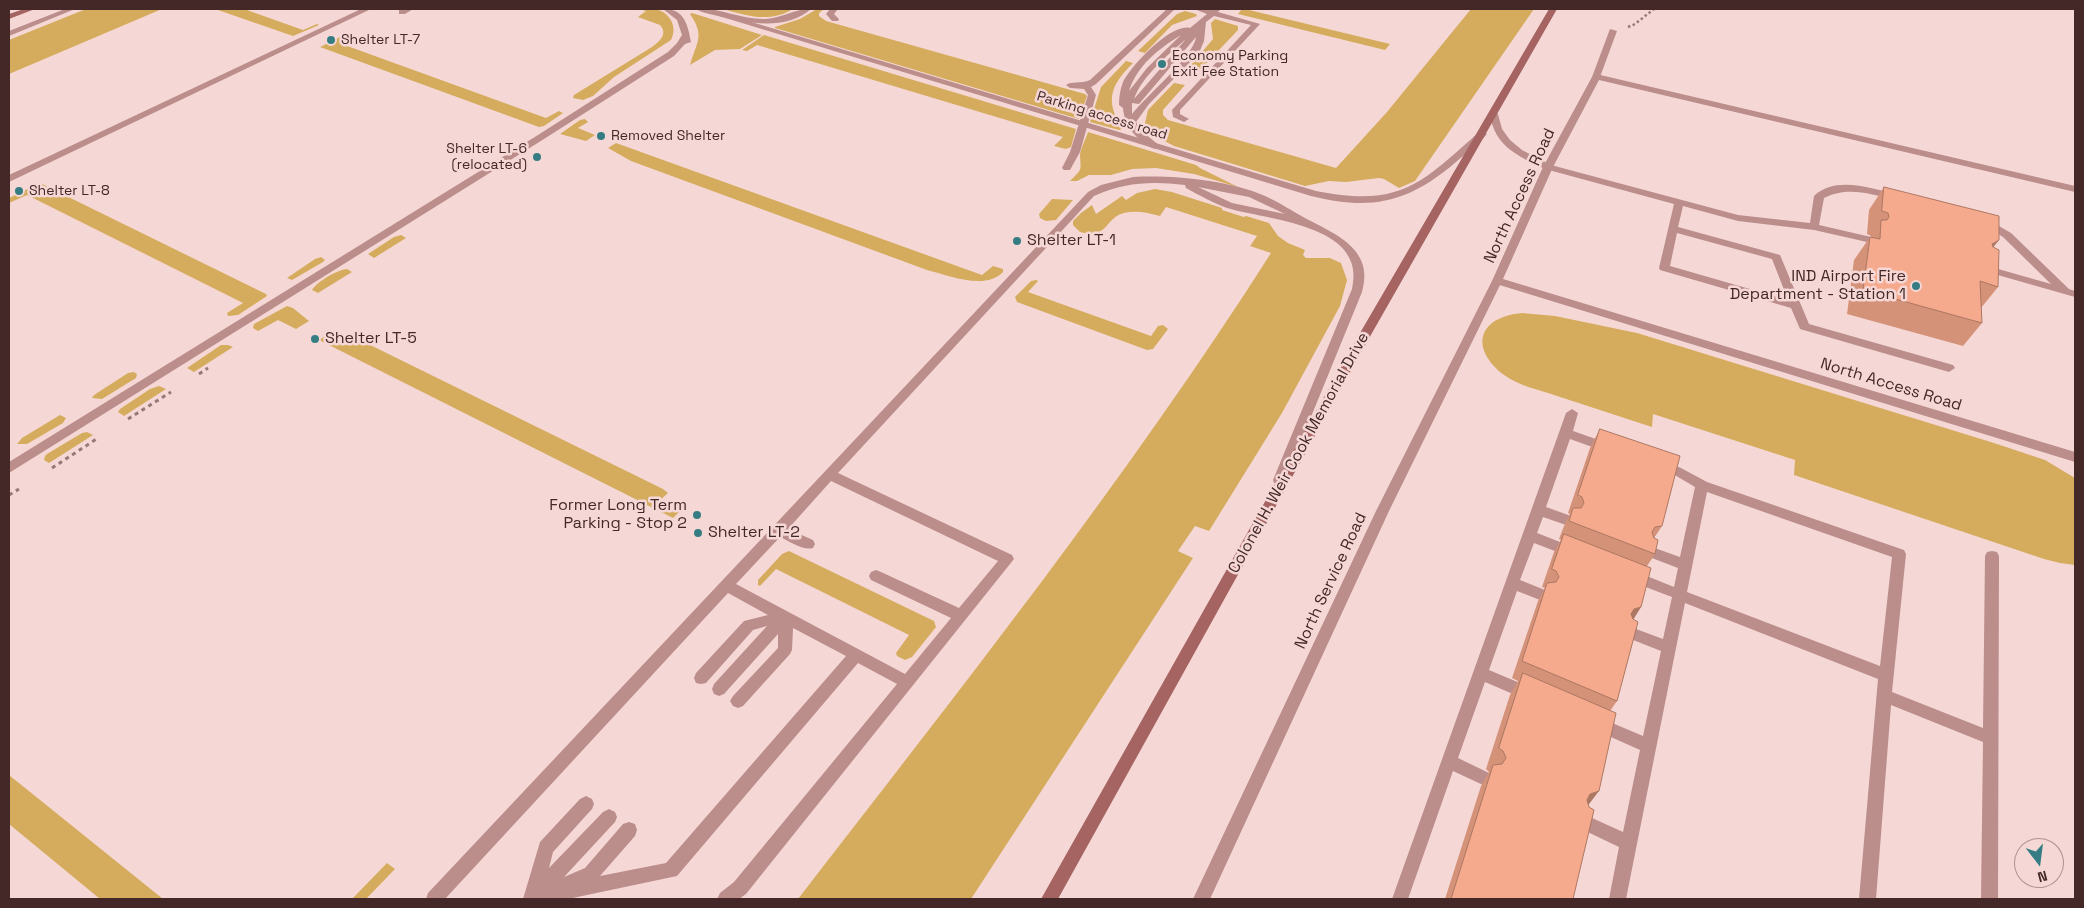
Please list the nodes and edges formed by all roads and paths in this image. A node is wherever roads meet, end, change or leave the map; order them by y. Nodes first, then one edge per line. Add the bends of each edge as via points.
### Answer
1 (31, 9) edge
2 (367, 9) edge
3 (667, 9) edge
4 (700, 9) edge
5 (834, 9) edge
6 (1171, 9) edge
7 (1198, 9) edge
8 (1553, 9) edge
9 (1654, 9) edge
10 (70, 10) edge
11 (805, 10) edge
12 (1210, 15) edge
13 (9, 17) edge
14 (835, 19) dead end
15 (1613, 31) joint
16 (9, 33) edge
17 (685, 36) junction
18 (1596, 77) junction
19 (1070, 85) dead end
20 (1086, 86) junction
21 (615, 88) junction
22 (1494, 114) junction
23 (1184, 118) dead end
24 (1132, 121) junction
25 (1083, 125) junction
26 (1482, 134) junction
27 (1155, 146) junction
28 (1548, 167) junction
29 (1067, 168) dead end
30 (9, 179) edge
31 (1176, 180) junction
32 (2075, 189) edge
33 (1904, 200) edge
34 (1679, 202) junction
35 (1974, 217) edge
36 (1303, 221) junction
37 (1814, 227) junction
38 (1673, 229) junction
39 (1866, 240) dead end
40 (1981, 268) edge
41 (1497, 281) junction
42 (2070, 293) edge
43 (1796, 306) junction
44 (1949, 368) dead end
45 (171, 392) dead end
46 (1572, 413) dead end
47 (128, 419) dead end
48 (1566, 433) junction
49 (98, 438) dead end
50 (1621, 452) edge
51 (2075, 457) edge
52 (1649, 461) edge
53 (9, 468) edge
54 (52, 468) dead end
55 (830, 475) junction
56 (1702, 485) junction
57 (19, 489) dead end
58 (9, 495) edge
59 (1538, 510) junction
60 (1265, 515) junction
61 (1566, 520) dead end
62 (778, 530) junction
63 (1529, 535) junction
64 (808, 544) dead end
65 (1649, 551) edge
66 (1582, 556) edge
67 (1992, 556) dead end
68 (1685, 565) junction
69 (1618, 570) edge
70 (876, 576) dead end
71 (1512, 583) junction
72 (727, 586) junction
73 (1540, 594) dead end
74 (1679, 594) junction
75 (786, 616) junction
76 (961, 616) junction
77 (1628, 632) edge
78 (1668, 648) junction
79 (856, 655) junction
80 (1480, 673) junction
81 (1886, 675) junction
82 (700, 678) dead end
83 (907, 682) junction
84 (719, 689) dead end
85 (1884, 696) junction
86 (1542, 700) edge
87 (738, 701) dead end
88 (1586, 719) edge
89 (1991, 738) junction
90 (1648, 746) junction
91 (1449, 761) junction
92 (1483, 778) dead end
93 (586, 804) dead end
94 (609, 817) dead end
95 (1580, 821) edge
96 (629, 830) dead end
97 (1628, 843) junction
98 (434, 899) edge
99 (533, 899) edge
100 (726, 899) edge
101 (1050, 899) edge
102 (1201, 899) edge
103 (1400, 899) edge
104 (1617, 899) edge
105 (1867, 899) edge
106 (1990, 899) edge

1 - 13 street
2 - 30 street
3 - 17 street via 682,21 686,28
4 - 11 street via 762,22 784,19
4 - 25 street, Parking access road
5 - 14 street via 830,14
6 - 20 street
7 - 12 street
8 - 22 street, Colonel H. Weir Cook Memorial Drive
9 - 15 path via 1636,24
10 - 16 street
12 - 23 street via 1256,24 1176,110 1176,115
12 - 24 street via 1196,51
12 - 24 street via 1133,89 1127,107
15 - 18 street, North Access Road
17 - 21 street via 631,72
17 - 21 street via 686,47 678,57 644,77
18 - 28 street, North Access Road
18 - 32 street
19 - 20 street
20 - 25 street via 1092,96
21 - 53 street
22 - 26 street, Colonel H. Weir Cook Memorial Drive
22 - 28 street via 1497,129 1506,140 1520,152
24 - 27 street via 1140,135
25 - 27 street, Parking access road
25 - 29 street
26 - 27 street, Parking access road via 1416,188 1395,197 1368,201 1314,194
26 - 60 street, Colonel H. Weir Cook Memorial Drive
28 - 34 street
28 - 41 street, North Access Road
31 - 36 street via 1228,205
31 - 36 street via 1240,191 1261,198
31 - 55 street via 1134,180 1097,190 1080,203
33 - 37 street via 1850,186 1831,189 1819,196
34 - 37 street via 1738,218
34 - 38 street
35 - 42 street via 1989,222 2007,235
36 - 60 street via 1329,232 1348,249 1357,267 1359,286
37 - 39 street
38 - 43 street via 1776,257
38 - 43 street via 1664,268
40 - 42 street
41 - 51 street, North Access Road
41 - 102 street, North Service Road via 1450,372
43 - 44 street via 1804,326
45 - 47 path
46 - 48 street
48 - 50 street
48 - 59 street
49 - 54 path
52 - 56 street
55 - 62 street
55 - 76 street via 1007,559
56 - 68 street
56 - 81 street via 1899,554
57 - 58 path
59 - 61 street
59 - 63 street
60 - 101 street, Colonel H. Weir Cook Memorial Drive
62 - 64 street
62 - 72 street
63 - 66 street
63 - 71 street
65 - 68 street
67 - 89 street
68 - 74 street
69 - 74 street
70 - 76 street
71 - 73 street
71 - 80 street
72 - 75 street
72 - 98 street
74 - 78 street
74 - 81 street
75 - 79 street
75 - 82 street via 749,625
75 - 84 street
75 - 87 street via 785,650
76 - 83 street
77 - 78 street
78 - 90 street
79 - 83 street
79 - 99 street via 671,870
80 - 86 street
80 - 91 street
81 - 85 street
83 - 100 street via 740,888
85 - 89 street
85 - 105 street
88 - 90 street
89 - 106 street
90 - 97 street
91 - 92 street
91 - 103 street
93 - 99 street via 546,848
94 - 99 street
95 - 97 street
96 - 99 street via 591,874
97 - 104 street

